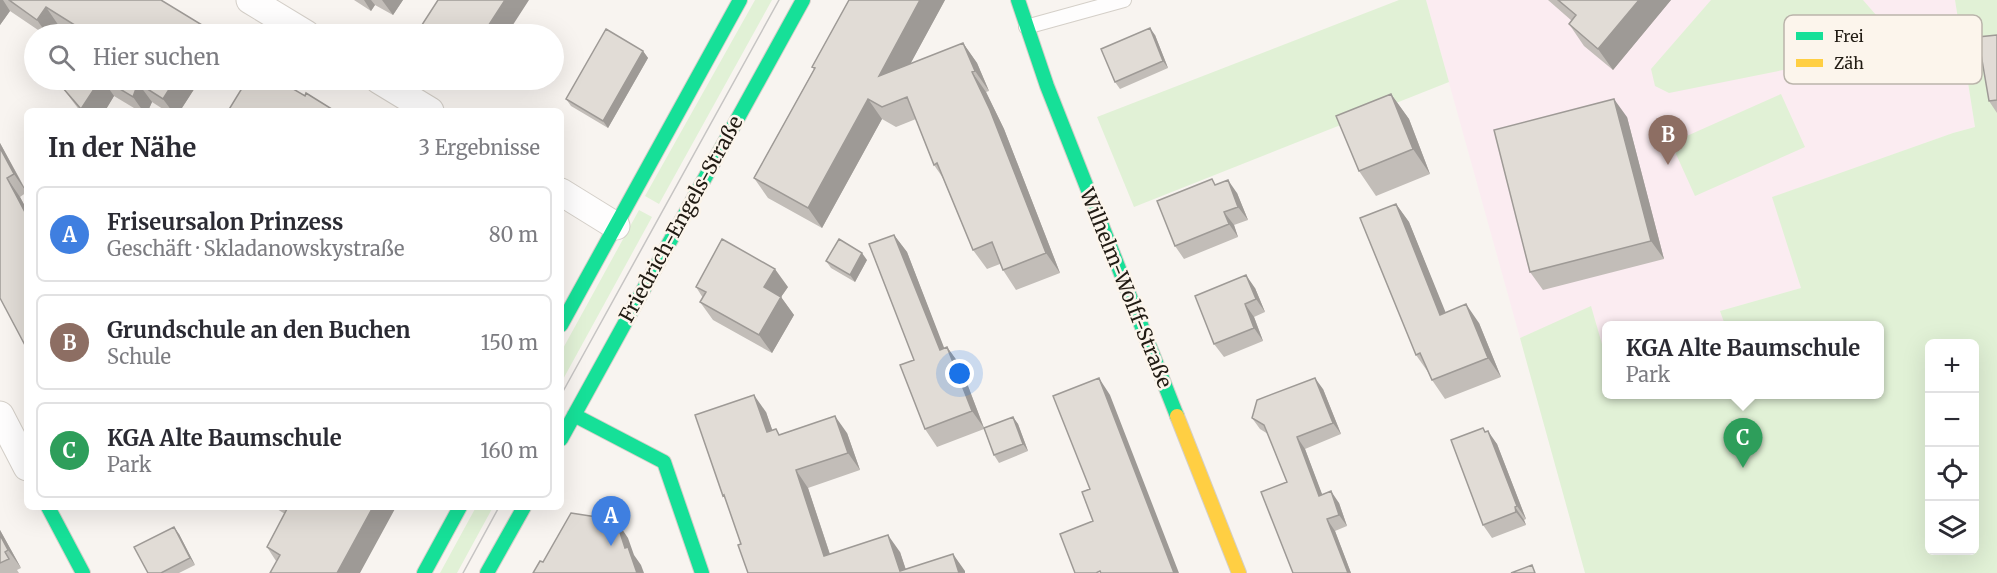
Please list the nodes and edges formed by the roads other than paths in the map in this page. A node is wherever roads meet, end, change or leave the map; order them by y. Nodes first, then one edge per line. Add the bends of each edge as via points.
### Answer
1 (250, 0) edge
2 (740, 0) edge
3 (803, 0) edge
4 (1018, 0) edge
5 (1124, 0) edge
6 (290, 24) edge
7 (1026, 27) junction
8 (395, 90) edge
9 (425, 108) edge
10 (564, 194) edge
11 (616, 226) junction
12 (564, 320) edge
13 (0, 415) edge
14 (574, 415) junction
15 (564, 433) edge
16 (24, 461) edge
17 (50, 510) edge
18 (458, 510) edge
19 (522, 510) edge
20 (83, 573) edge
21 (424, 573) edge
22 (487, 573) edge
23 (702, 573) edge
24 (1239, 573) edge

1 - 6 street
2 - 11 main road
3 - 14 main road, Friedrich-Engels-Straße
4 - 7 main road, Wilhelm-Wolff-Straße
5 - 7 lane
7 - 24 main road, Wilhelm-Wolff-Straße
8 - 9 street
10 - 11 street
11 - 12 main road
13 - 16 street
14 - 15 main road, Friedrich-Engels-Straße
14 - 23 main road via 664,462
17 - 20 main road
18 - 21 main road
19 - 22 main road

